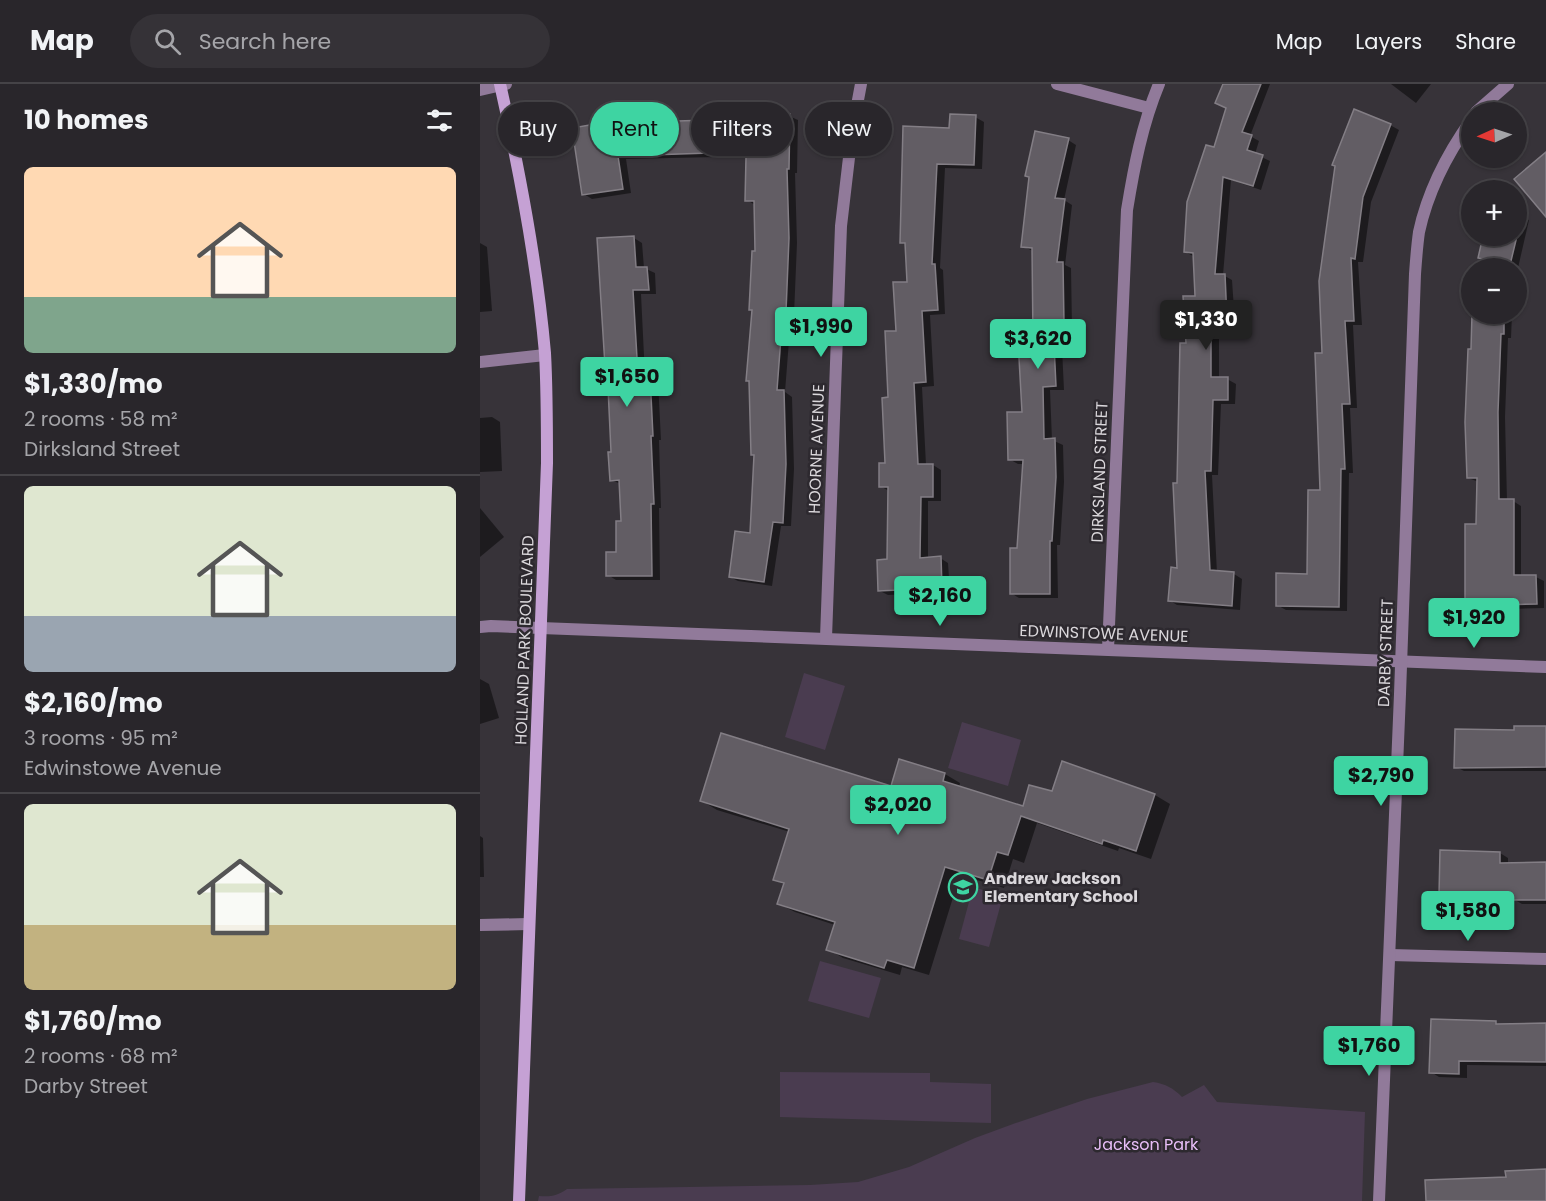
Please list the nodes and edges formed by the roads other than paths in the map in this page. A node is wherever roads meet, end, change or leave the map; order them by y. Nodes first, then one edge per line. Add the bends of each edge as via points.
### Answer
1 (502, 84) edge
2 (861, 84) edge
3 (1057, 84) edge
4 (1159, 84) edge
5 (1508, 84) edge
6 (480, 90) edge
7 (1487, 102) edge
8 (1149, 108) junction
9 (1461, 134) edge
10 (545, 355) junction
11 (480, 362) edge
12 (480, 627) edge
13 (541, 628) junction
14 (826, 638) junction
15 (1108, 649) junction
16 (1401, 661) junction
17 (1546, 667) edge
18 (528, 924) junction
19 (480, 925) edge
20 (1390, 955) junction
21 (1546, 959) edge
22 (519, 1201) edge
23 (1378, 1201) edge

1 - 6 street
1 - 10 street, HOLLAND PARK BOULEVARD via 536,268
2 - 14 street, HOORNE AVENUE via 841,226
3 - 8 street
4 - 8 street, DIRKSLAND STREET
5 - 7 street
8 - 15 street, DIRKSLAND STREET via 1134,162 1126,222
9 - 16 street, DARBY STREET via 1433,185 1419,232
10 - 11 street
10 - 13 street, HOLLAND PARK BOULEVARD via 547,463
12 - 13 street, EDWINSTOWE AVENUE
13 - 14 street, EDWINSTOWE AVENUE
13 - 18 street, HOLLAND PARK BOULEVARD
14 - 15 street, EDWINSTOWE AVENUE
15 - 16 street, EDWINSTOWE AVENUE
16 - 17 street, EDWINSTOWE AVENUE
16 - 20 street, DARBY STREET
18 - 19 street
18 - 22 street, HOLLAND PARK BOULEVARD
20 - 21 street
20 - 23 street, DARBY STREET

